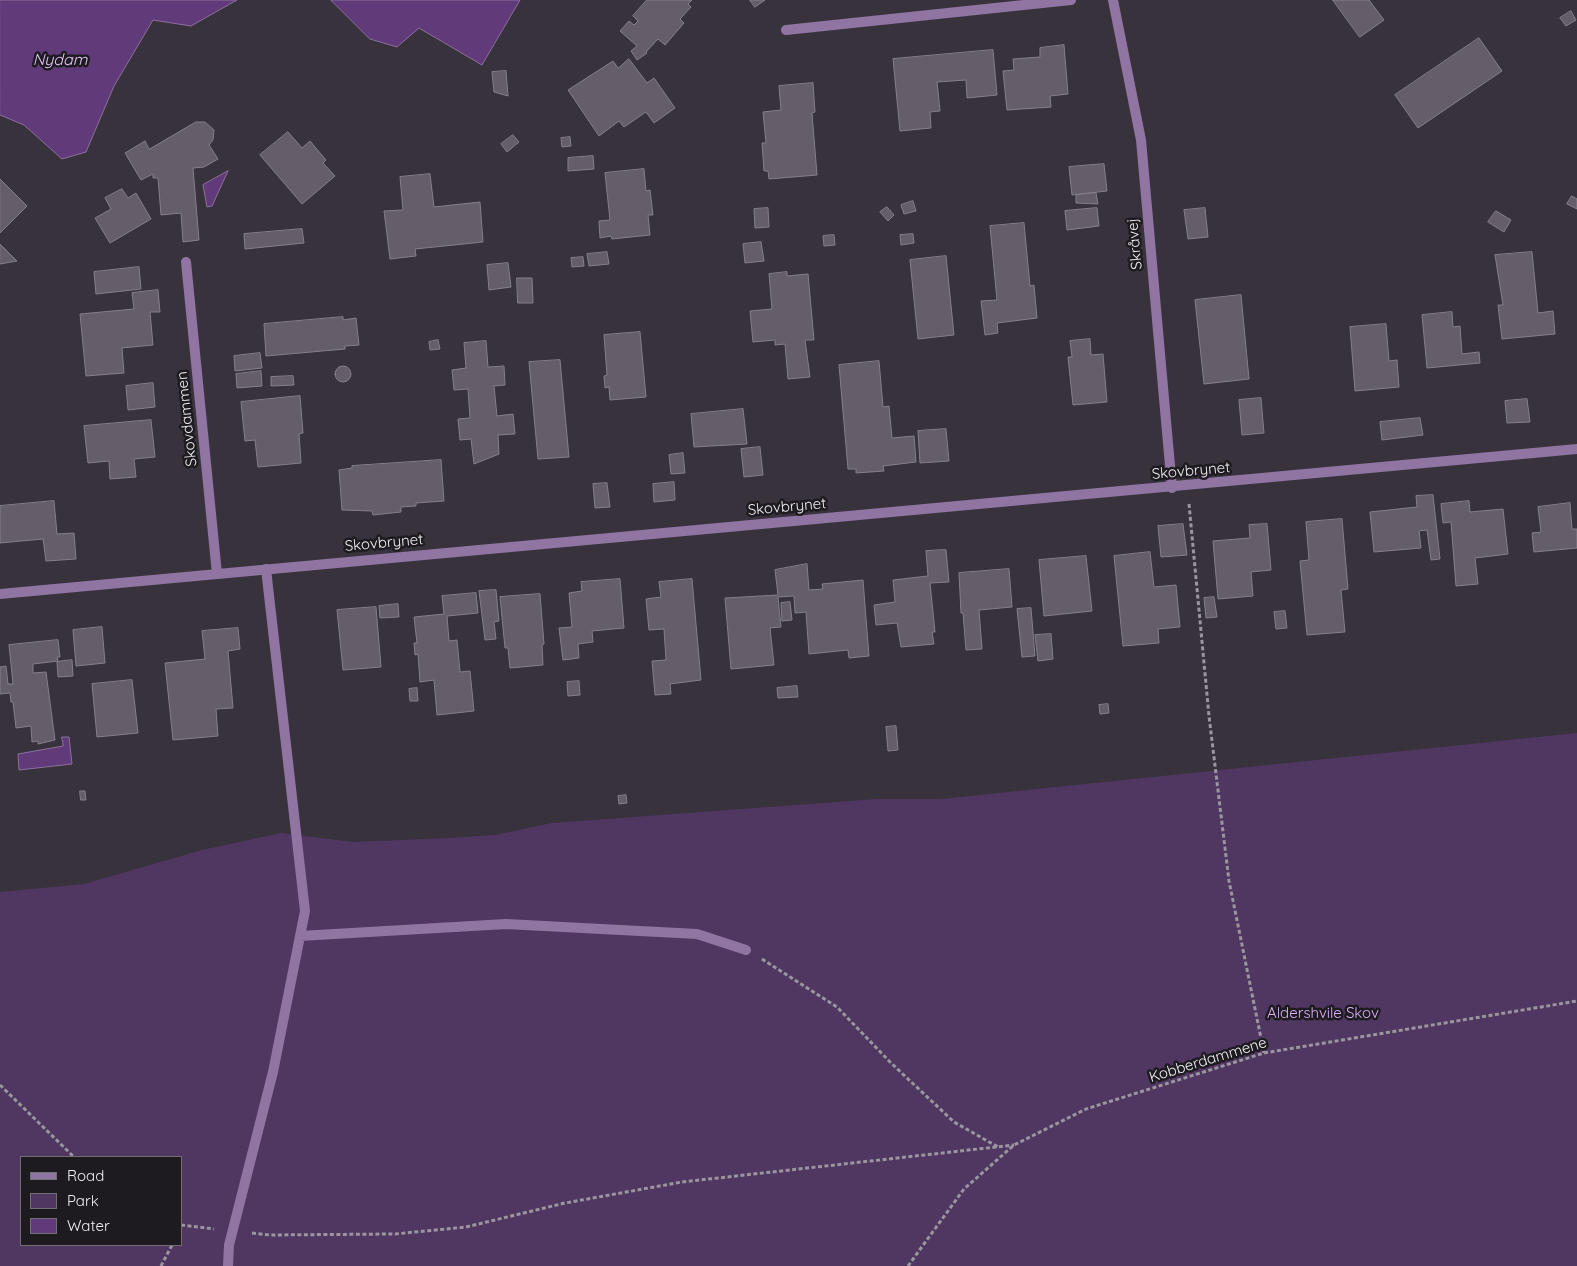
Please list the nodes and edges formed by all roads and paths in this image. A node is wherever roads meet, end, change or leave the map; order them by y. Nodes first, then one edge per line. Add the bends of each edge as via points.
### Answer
1 (1071, 0) edge
2 (1113, 0) edge
3 (786, 30) dead end
4 (186, 262) dead end
5 (1577, 449) edge
6 (1187, 486) junction
7 (1172, 488) junction
8 (266, 569) junction
9 (218, 574) junction
10 (0, 594) edge
11 (300, 936) junction
12 (746, 950) joint
13 (1577, 1002) edge
14 (1264, 1053) junction
15 (0, 1085) edge
16 (1014, 1145) junction
17 (999, 1147) junction
18 (73, 1156) edge
19 (182, 1225) edge
20 (232, 1231) junction
21 (171, 1246) edge
22 (161, 1266) edge
23 (228, 1266) edge
24 (908, 1266) edge

1 - 3 street
2 - 7 street, Skråvej via 1141,140
4 - 9 street, Skovdammen
5 - 6 street, Skovbrynet
6 - 7 street, Skovbrynet
6 - 14 path via 1229,881
7 - 8 street, Skovbrynet
8 - 9 street, Skovbrynet
8 - 11 street via 305,911
9 - 10 street, Skovbrynet
11 - 12 street via 506,924 697,934
11 - 20 street via 273,1072
12 - 17 path via 837,1007 954,1122
13 - 14 path, Kobberdammene
14 - 16 path, Kobberdammene via 1086,1109
15 - 18 path
16 - 17 path
16 - 24 path, Kobberdammene via 964,1190
17 - 20 path via 682,1182 565,1203 466,1227 395,1234 270,1235
19 - 20 path
20 - 23 street
21 - 22 path

